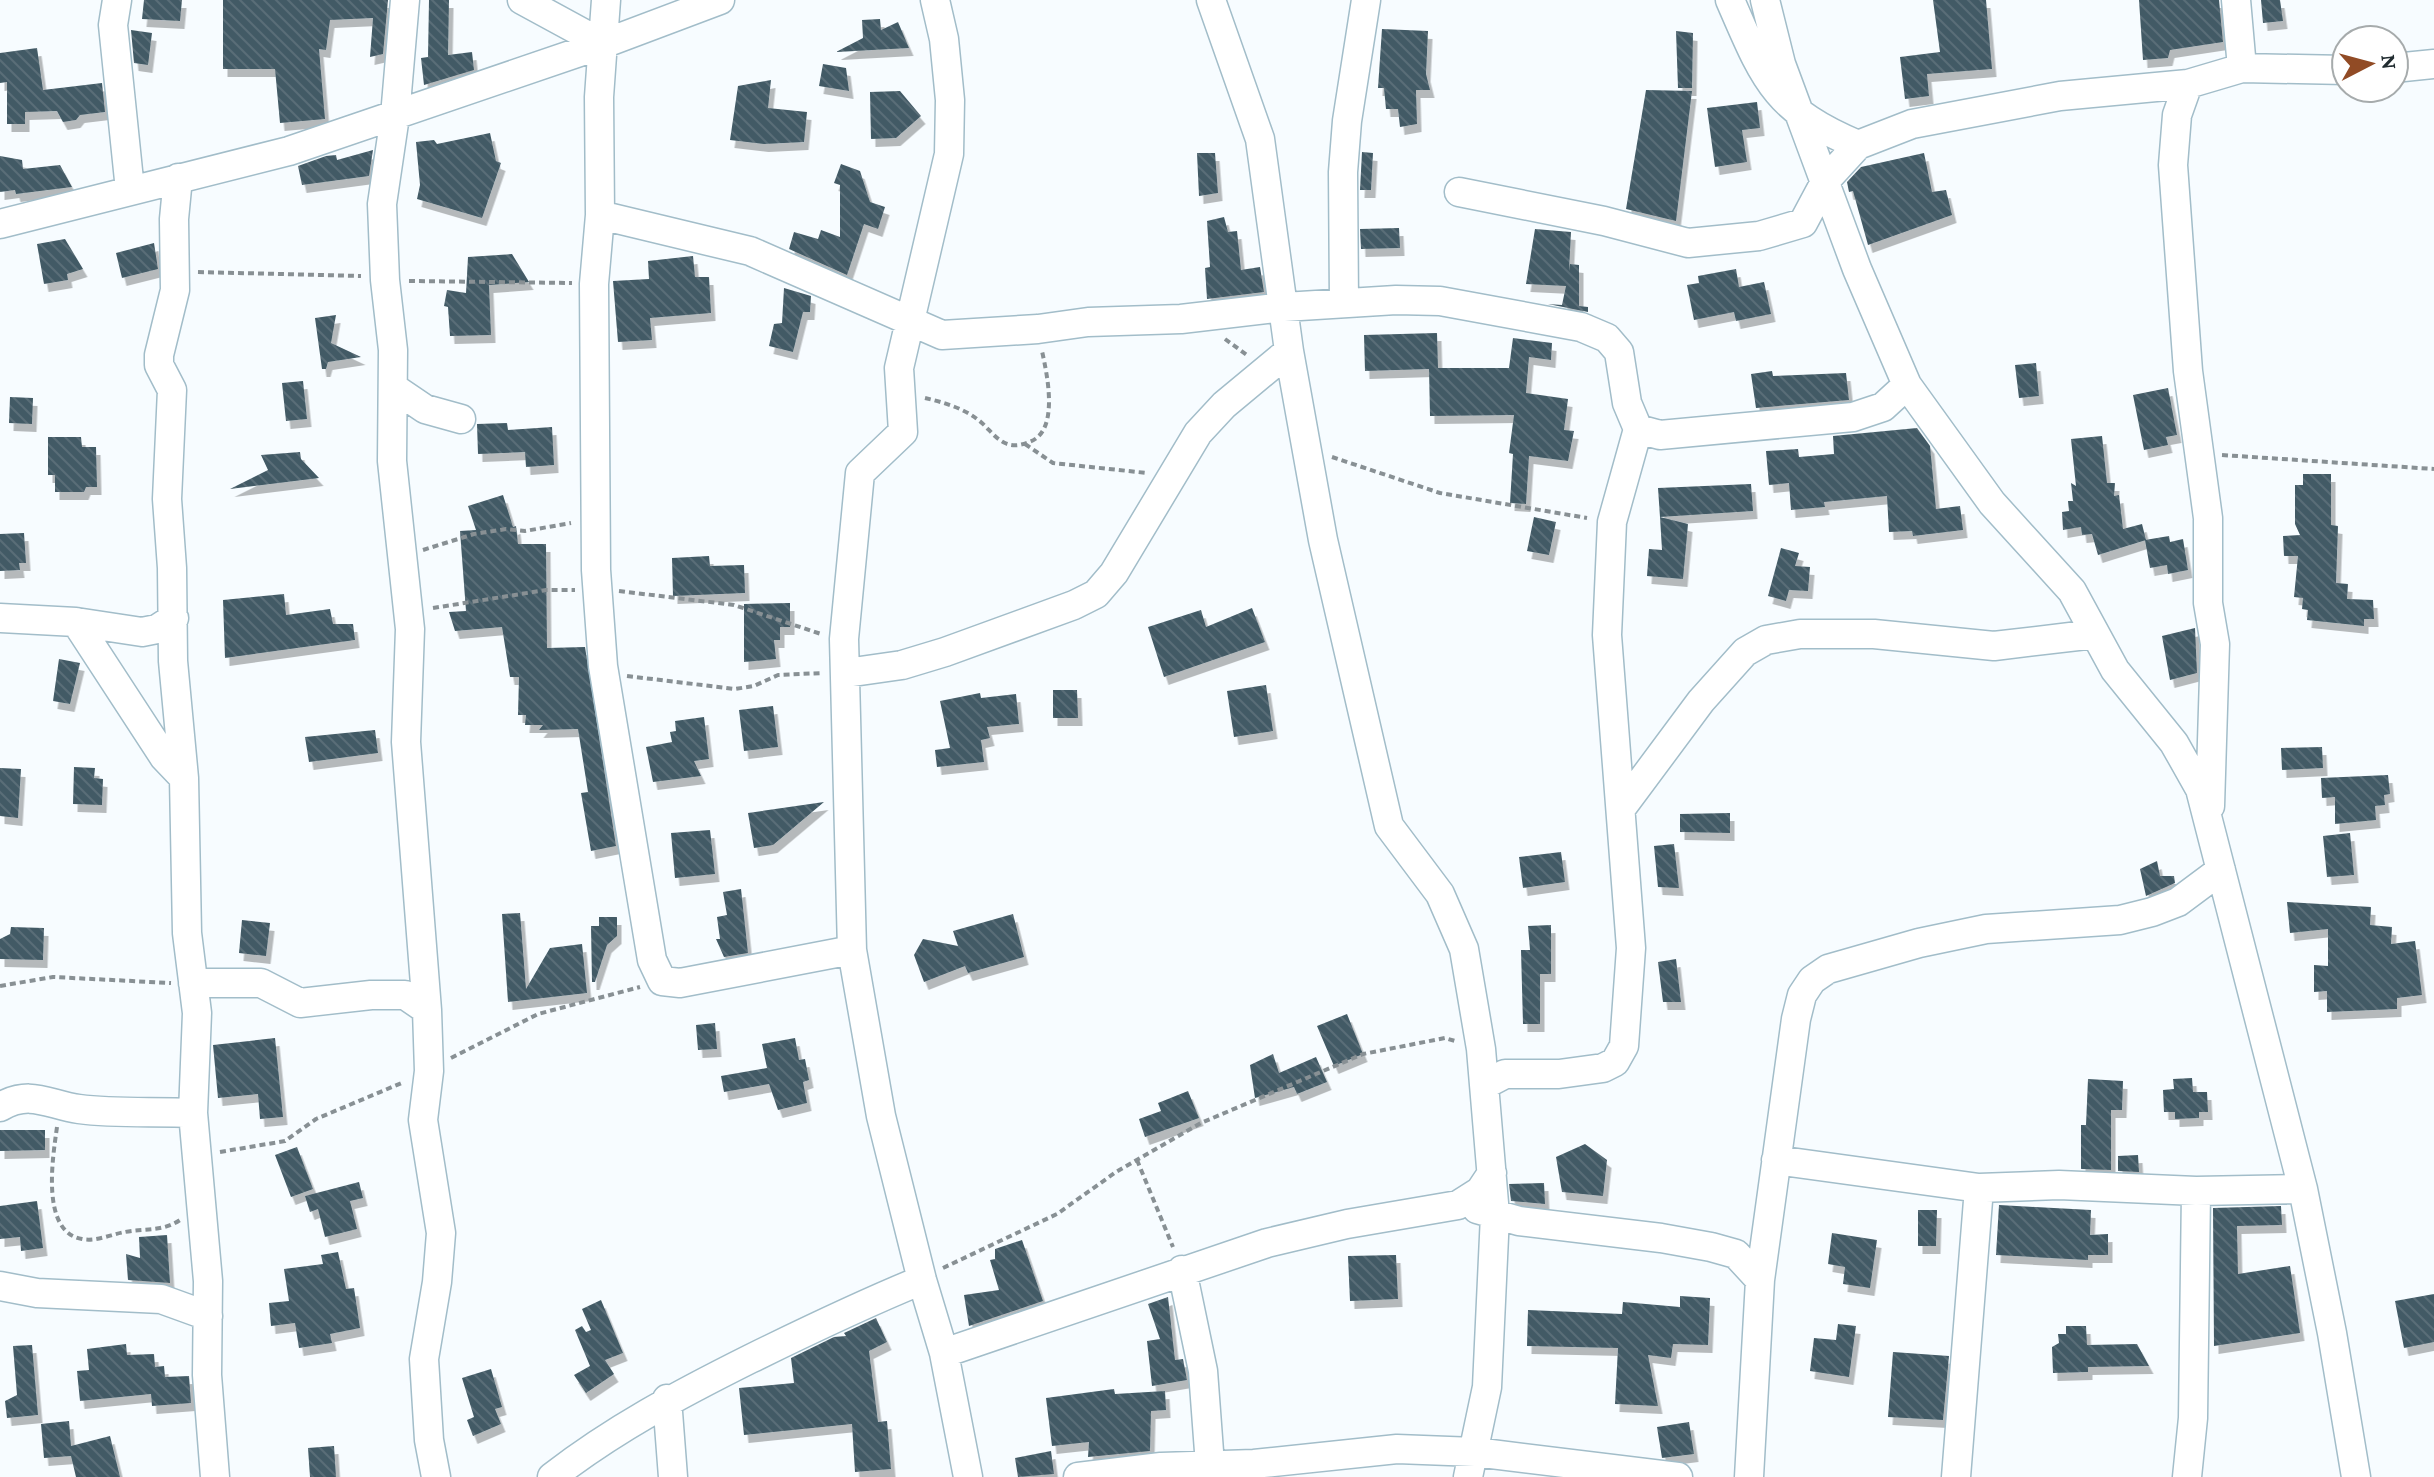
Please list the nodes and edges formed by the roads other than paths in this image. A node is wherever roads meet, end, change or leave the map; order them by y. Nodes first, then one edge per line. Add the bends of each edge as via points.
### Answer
1 (117, 0) edge
2 (405, 0) edge
3 (522, 0) edge
4 (606, 0) edge
5 (720, 0) edge
6 (935, 0) edge
7 (1211, 0) edge
8 (1366, 0) edge
9 (1730, 0) edge
10 (1765, 0) edge
11 (2236, 0) edge
12 (603, 44) junction
13 (2434, 64) edge
14 (2410, 66) edge
15 (2242, 68) junction
16 (2330, 70) edge
17 (2188, 84) junction
18 (1802, 113) junction
19 (395, 116) junction
20 (1858, 145) junction
21 (178, 178) junction
22 (1826, 180) junction
23 (130, 190) junction
24 (1459, 192) dead end
25 (600, 215) junction
26 (0, 224) edge
27 (1344, 303) junction
28 (1284, 307) junction
29 (912, 320) junction
30 (1289, 351) junction
31 (1907, 385) junction
32 (394, 388) junction
33 (461, 419) dead end
34 (1638, 429) junction
35 (0, 618) edge
36 (174, 618) junction
37 (76, 622) junction
38 (2095, 634) junction
39 (846, 673) junction
40 (184, 778) junction
41 (1623, 806) junction
42 (2209, 819) junction
43 (2221, 870) junction
44 (852, 950) junction
45 (193, 983) junction
46 (427, 1010) junction
47 (1484, 1085) junction
48 (0, 1107) edge
49 (193, 1113) junction
50 (1776, 1160) junction
51 (1492, 1173) junction
52 (1979, 1188) junction
53 (2303, 1189) junction
54 (2196, 1191) junction
55 (1458, 1205) junction
56 (1495, 1215) junction
57 (1182, 1270) junction
58 (922, 1280) junction
59 (1760, 1280) junction
60 (0, 1286) edge
61 (208, 1316) junction
62 (944, 1353) junction
63 (667, 1399) junction
64 (1472, 1464) edge
65 (1210, 1465) junction
66 (970, 1476) edge
67 (215, 1477) edge
68 (436, 1477) edge
69 (552, 1477) edge
70 (673, 1477) edge
71 (1078, 1477) edge
72 (1678, 1477) edge
73 (1749, 1477) edge
74 (1956, 1477) edge
75 (2187, 1477) edge
76 (2356, 1477) edge

1 - 23 street via 113,25
2 - 19 street
3 - 12 street
4 - 12 street
5 - 12 street
6 - 29 street via 950,100 949,154
7 - 28 street via 1260,139
8 - 27 street via 1343,172
9 - 18 street via 1766,80 1780,100
10 - 18 street via 1781,64
11 - 15 street
12 - 19 street
12 - 25 street
13 - 14 street
15 - 16 street
15 - 17 street
17 - 20 street via 1966,111
17 - 42 street via 2177,115 2173,165 2188,371 2208,518 2208,603 2215,644
18 - 20 street via 1830,134
18 - 22 street
19 - 21 street via 289,151
19 - 32 street via 382,204
20 - 22 street
21 - 23 street
21 - 36 street via 172,312 159,355 172,390 167,499
22 - 24 street via 1803,223 1759,236 1688,243
22 - 31 street
23 - 26 street
25 - 29 street via 750,251
25 - 44 street via 594,284 597,589 603,666 652,960 662,981 680,983
27 - 28 street
27 - 34 street via 1440,301 1581,327 1607,338 1619,352 1627,403
28 - 29 street via 942,335
28 - 30 street
29 - 39 street via 899,368 903,432 860,473 844,639
30 - 39 street via 1198,433 1096,594 945,652
30 - 47 street via 1323,540 1389,826 1452,916 1464,949
31 - 34 street via 1883,407 1853,417 1660,435
31 - 38 street via 1992,503 2072,591
32 - 33 street via 425,409
32 - 46 street via 392,461 410,650 406,742
34 - 41 street via 1612,522 1607,635
35 - 37 street
36 - 37 street via 142,632
36 - 40 street
37 - 40 street via 164,757
38 - 41 street via 1994,646 1874,634 1800,634 1766,640 1745,652 1701,701
38 - 42 street via 2138,702 2191,770
39 - 44 street
40 - 45 street
41 - 47 street via 1631,948 1624,1046 1615,1062 1603,1068 1505,1074
42 - 43 street
43 - 50 street via 2178,902 2152,912 2120,920 1986,929 1828,969 1802,995
43 - 53 street
44 - 58 street via 881,1116
45 - 46 street via 261,983 300,1003 405,995
45 - 49 street
46 - 68 street via 429,1071 423,1120 441,1233 424,1359
47 - 51 street
48 - 49 street via 41,1098 77,1109
49 - 61 street
50 - 52 street
50 - 59 street
51 - 55 street via 1480,1191
51 - 56 street
52 - 54 street
52 - 74 street
53 - 54 street
53 - 76 street
54 - 75 street via 2193,1418
55 - 56 street
55 - 57 street via 1347,1224
56 - 59 street via 1711,1247 1736,1254
56 - 64 street via 1487,1387
57 - 62 street
57 - 65 street via 1203,1371
58 - 62 street
58 - 63 street via 841,1312
59 - 73 street
60 - 61 street via 161,1299
61 - 67 street
62 - 66 street
63 - 69 street
63 - 70 street
64 - 65 street via 1397,1449
64 - 72 street
65 - 71 street

